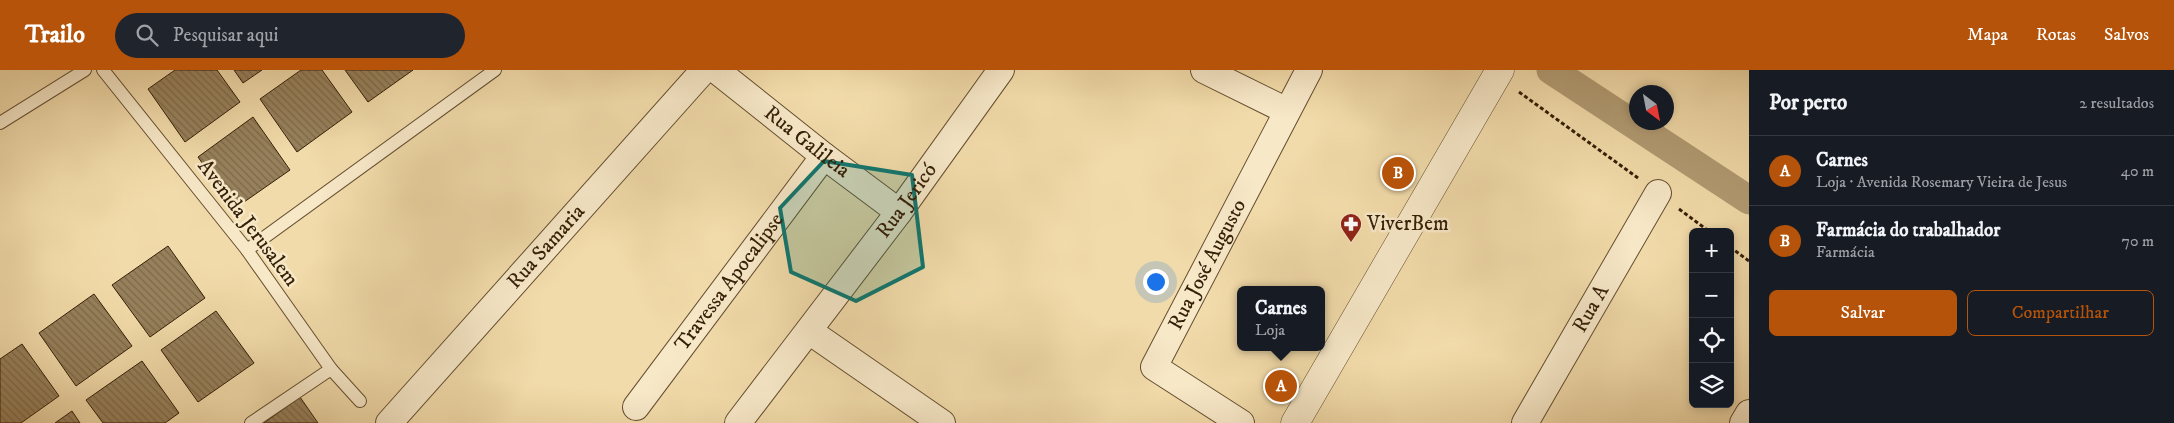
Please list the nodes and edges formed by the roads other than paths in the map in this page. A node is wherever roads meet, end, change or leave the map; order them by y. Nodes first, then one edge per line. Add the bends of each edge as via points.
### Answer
1 (85, 70) edge
2 (103, 70) edge
3 (494, 70) edge
4 (704, 70) edge
5 (716, 70) edge
6 (1001, 70) edge
7 (1204, 70) edge
8 (1308, 70) edge
9 (1493, 72) edge
10 (1287, 111) junction
11 (0, 123) edge
12 (824, 156) junction
13 (1658, 193) road end
14 (899, 212) junction
15 (247, 250) junction
16 (809, 331) junction
17 (331, 369) junction
18 (360, 400) dead end
19 (636, 407) dead end
20 (1749, 413) edge
21 (251, 423) edge
22 (389, 423) edge
23 (738, 423) edge
24 (942, 423) edge
25 (1241, 423) edge
26 (1295, 423) edge
27 (1524, 423) edge
28 (1743, 423) edge

1 - 11 lane
2 - 15 lane, Avenida Jerusalem
3 - 15 lane
4 - 22 street, Rua Samaria
5 - 12 street, Rua Galileia
6 - 14 street, Rua Jericó
7 - 10 street
8 - 10 street, Rua José Augusto
9 - 26 street
10 - 25 street, Rua José Augusto via 1154,367
12 - 14 street, Rua Galileia
12 - 19 street, Travessa Apocalipse
13 - 27 street, Rua A
14 - 16 street, Rua Jericó
15 - 17 lane, Avenida Jerusalem
16 - 23 street, Rua Jericó
16 - 24 street
17 - 18 lane, Avenida Jerusalem
17 - 21 lane
20 - 28 street

